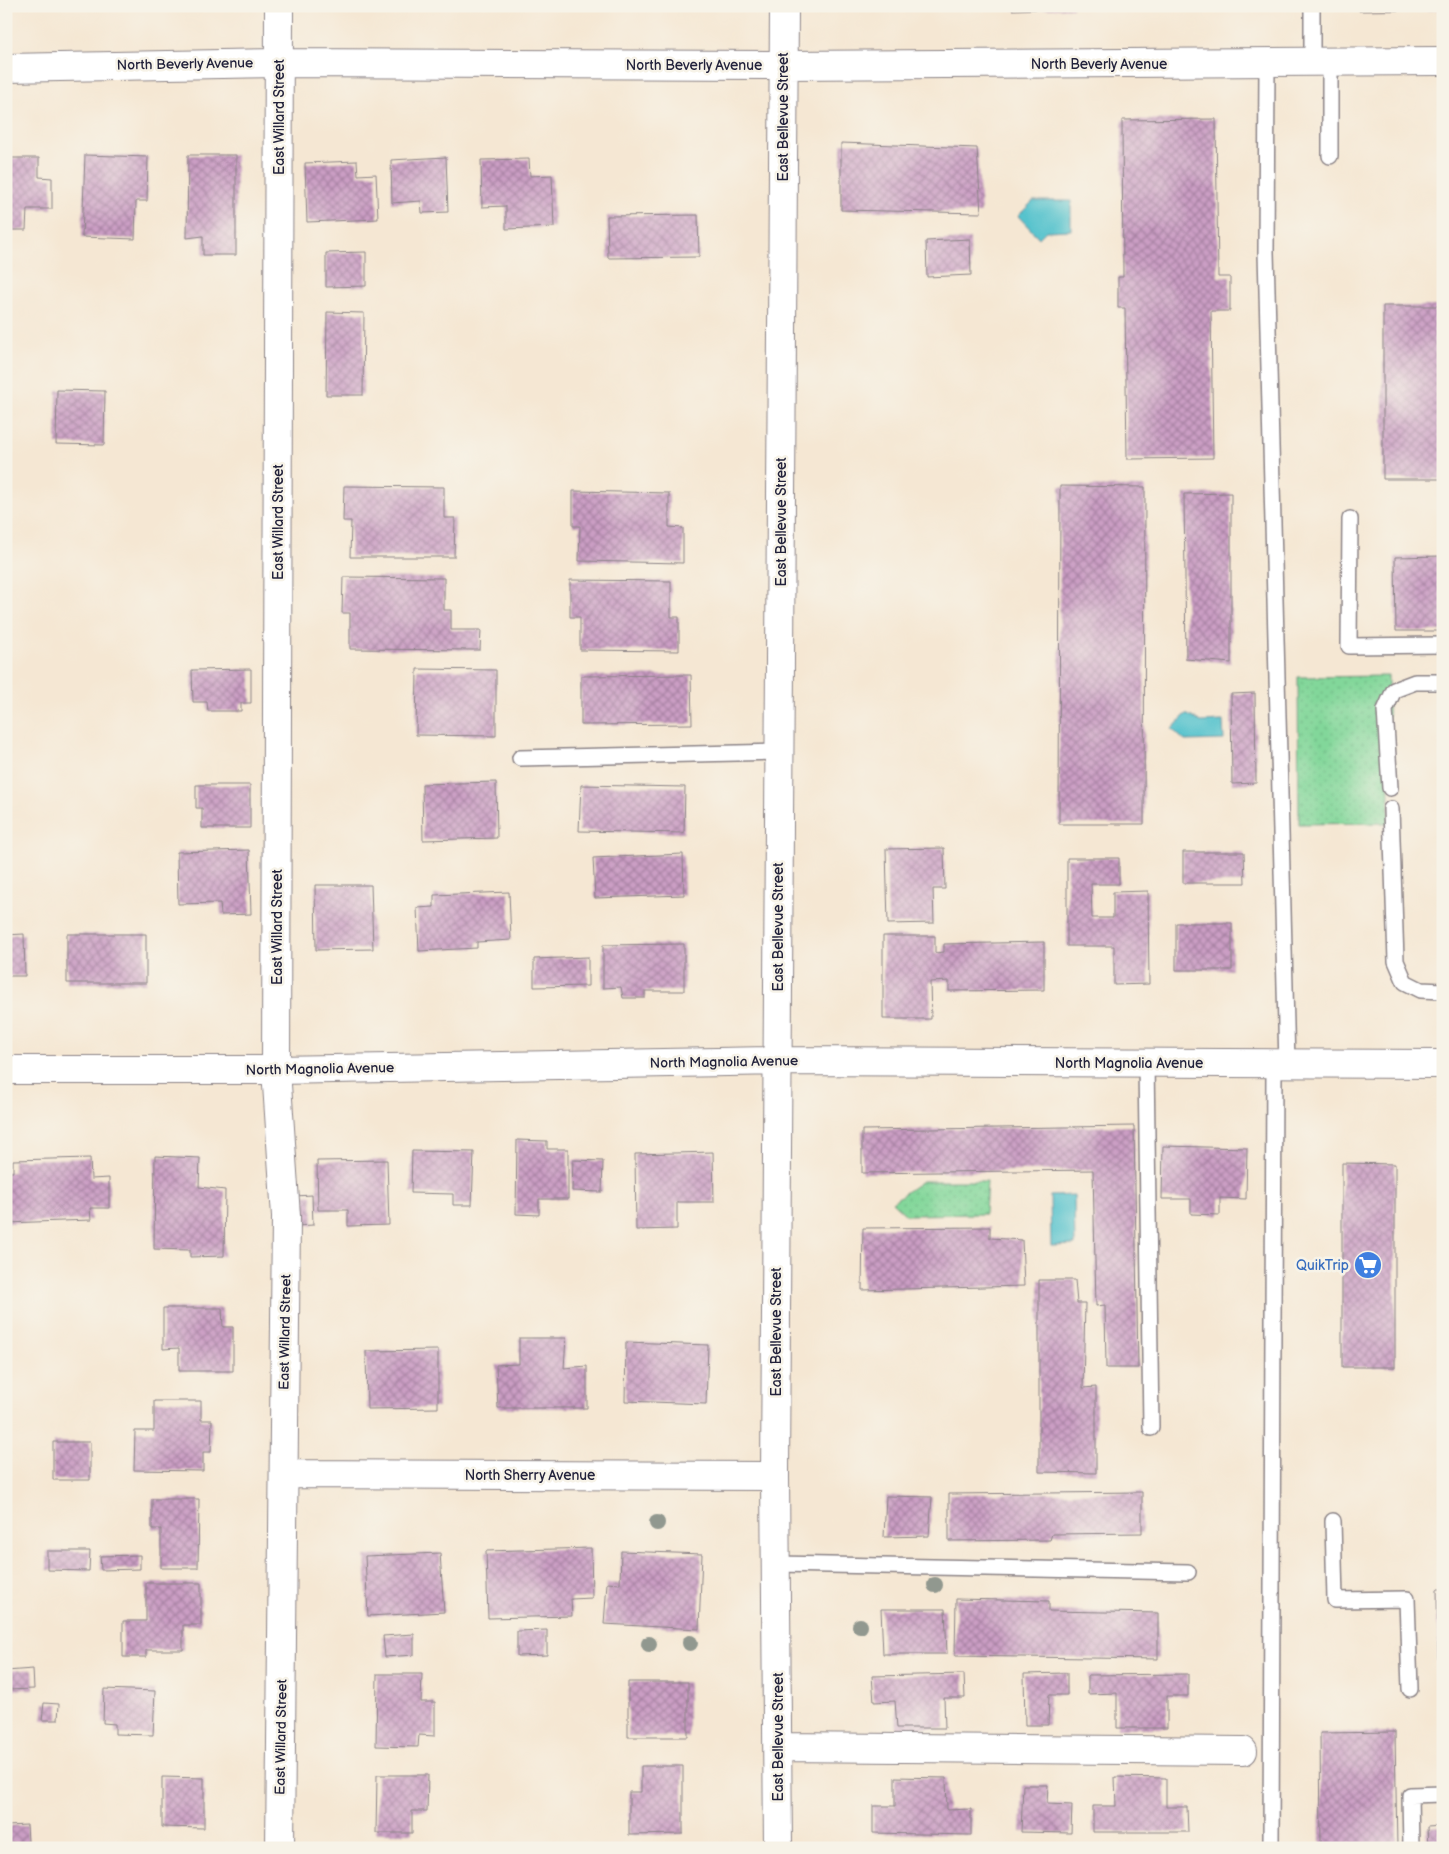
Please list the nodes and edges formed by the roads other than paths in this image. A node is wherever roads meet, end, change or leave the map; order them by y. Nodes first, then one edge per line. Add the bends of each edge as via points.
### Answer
1 (279, 6) edge
2 (784, 6) edge
3 (1312, 6) edge
4 (1443, 61) edge
5 (1321, 62) junction
6 (279, 63) junction
7 (1267, 63) junction
8 (784, 66) junction
9 (6, 68) edge
10 (1330, 156) dead end
11 (1350, 519) dead end
12 (1443, 645) edge
13 (1443, 682) edge
14 (779, 752) junction
15 (520, 758) dead end
16 (1390, 788) dead end
17 (1391, 809) dead end
18 (1443, 990) edge
19 (777, 1061) junction
20 (1146, 1063) junction
21 (1280, 1064) junction
22 (1443, 1064) edge
23 (6, 1070) edge
24 (276, 1070) junction
25 (1151, 1428) dead end
26 (284, 1474) junction
27 (775, 1476) junction
28 (1333, 1521) dead end
29 (776, 1564) junction
30 (1188, 1572) dead end
31 (1410, 1689) dead end
32 (778, 1747) junction
33 (1244, 1750) dead end
34 (1443, 1794) edge
35 (280, 1848) edge
36 (778, 1848) edge
37 (1271, 1848) edge
38 (1411, 1848) edge

1 - 6 street, East Willard Street
2 - 8 street, East Bellevue Street
3 - 5 lane
4 - 5 street, North Beverly Avenue
5 - 7 street, North Beverly Avenue
5 - 10 lane
6 - 8 street, North Beverly Avenue
6 - 9 street, North Beverly Avenue
6 - 24 street, East Willard Street
7 - 8 street, North Beverly Avenue
7 - 21 lane via 1266,252
8 - 14 street, East Bellevue Street
11 - 12 lane via 1349,646
13 - 16 lane via 1415,682 1394,690 1385,710
14 - 15 lane
14 - 19 street, East Bellevue Street
17 - 18 lane via 1396,961 1405,982 1421,990
19 - 20 street, North Magnolia Avenue
19 - 24 street, North Magnolia Avenue
19 - 27 street, East Bellevue Street
20 - 21 street, North Magnolia Avenue
20 - 25 lane
21 - 22 street, North Magnolia Avenue
21 - 37 lane
23 - 24 street, North Magnolia Avenue
24 - 26 street, East Willard Street via 286,1216
26 - 27 street, North Sherry Avenue
26 - 35 street, East Willard Street
27 - 29 street, East Bellevue Street
28 - 31 lane via 1334,1600 1407,1598
29 - 30 lane
29 - 32 street, East Bellevue Street
32 - 33 street
32 - 36 street, East Bellevue Street
34 - 38 lane via 1410,1795

